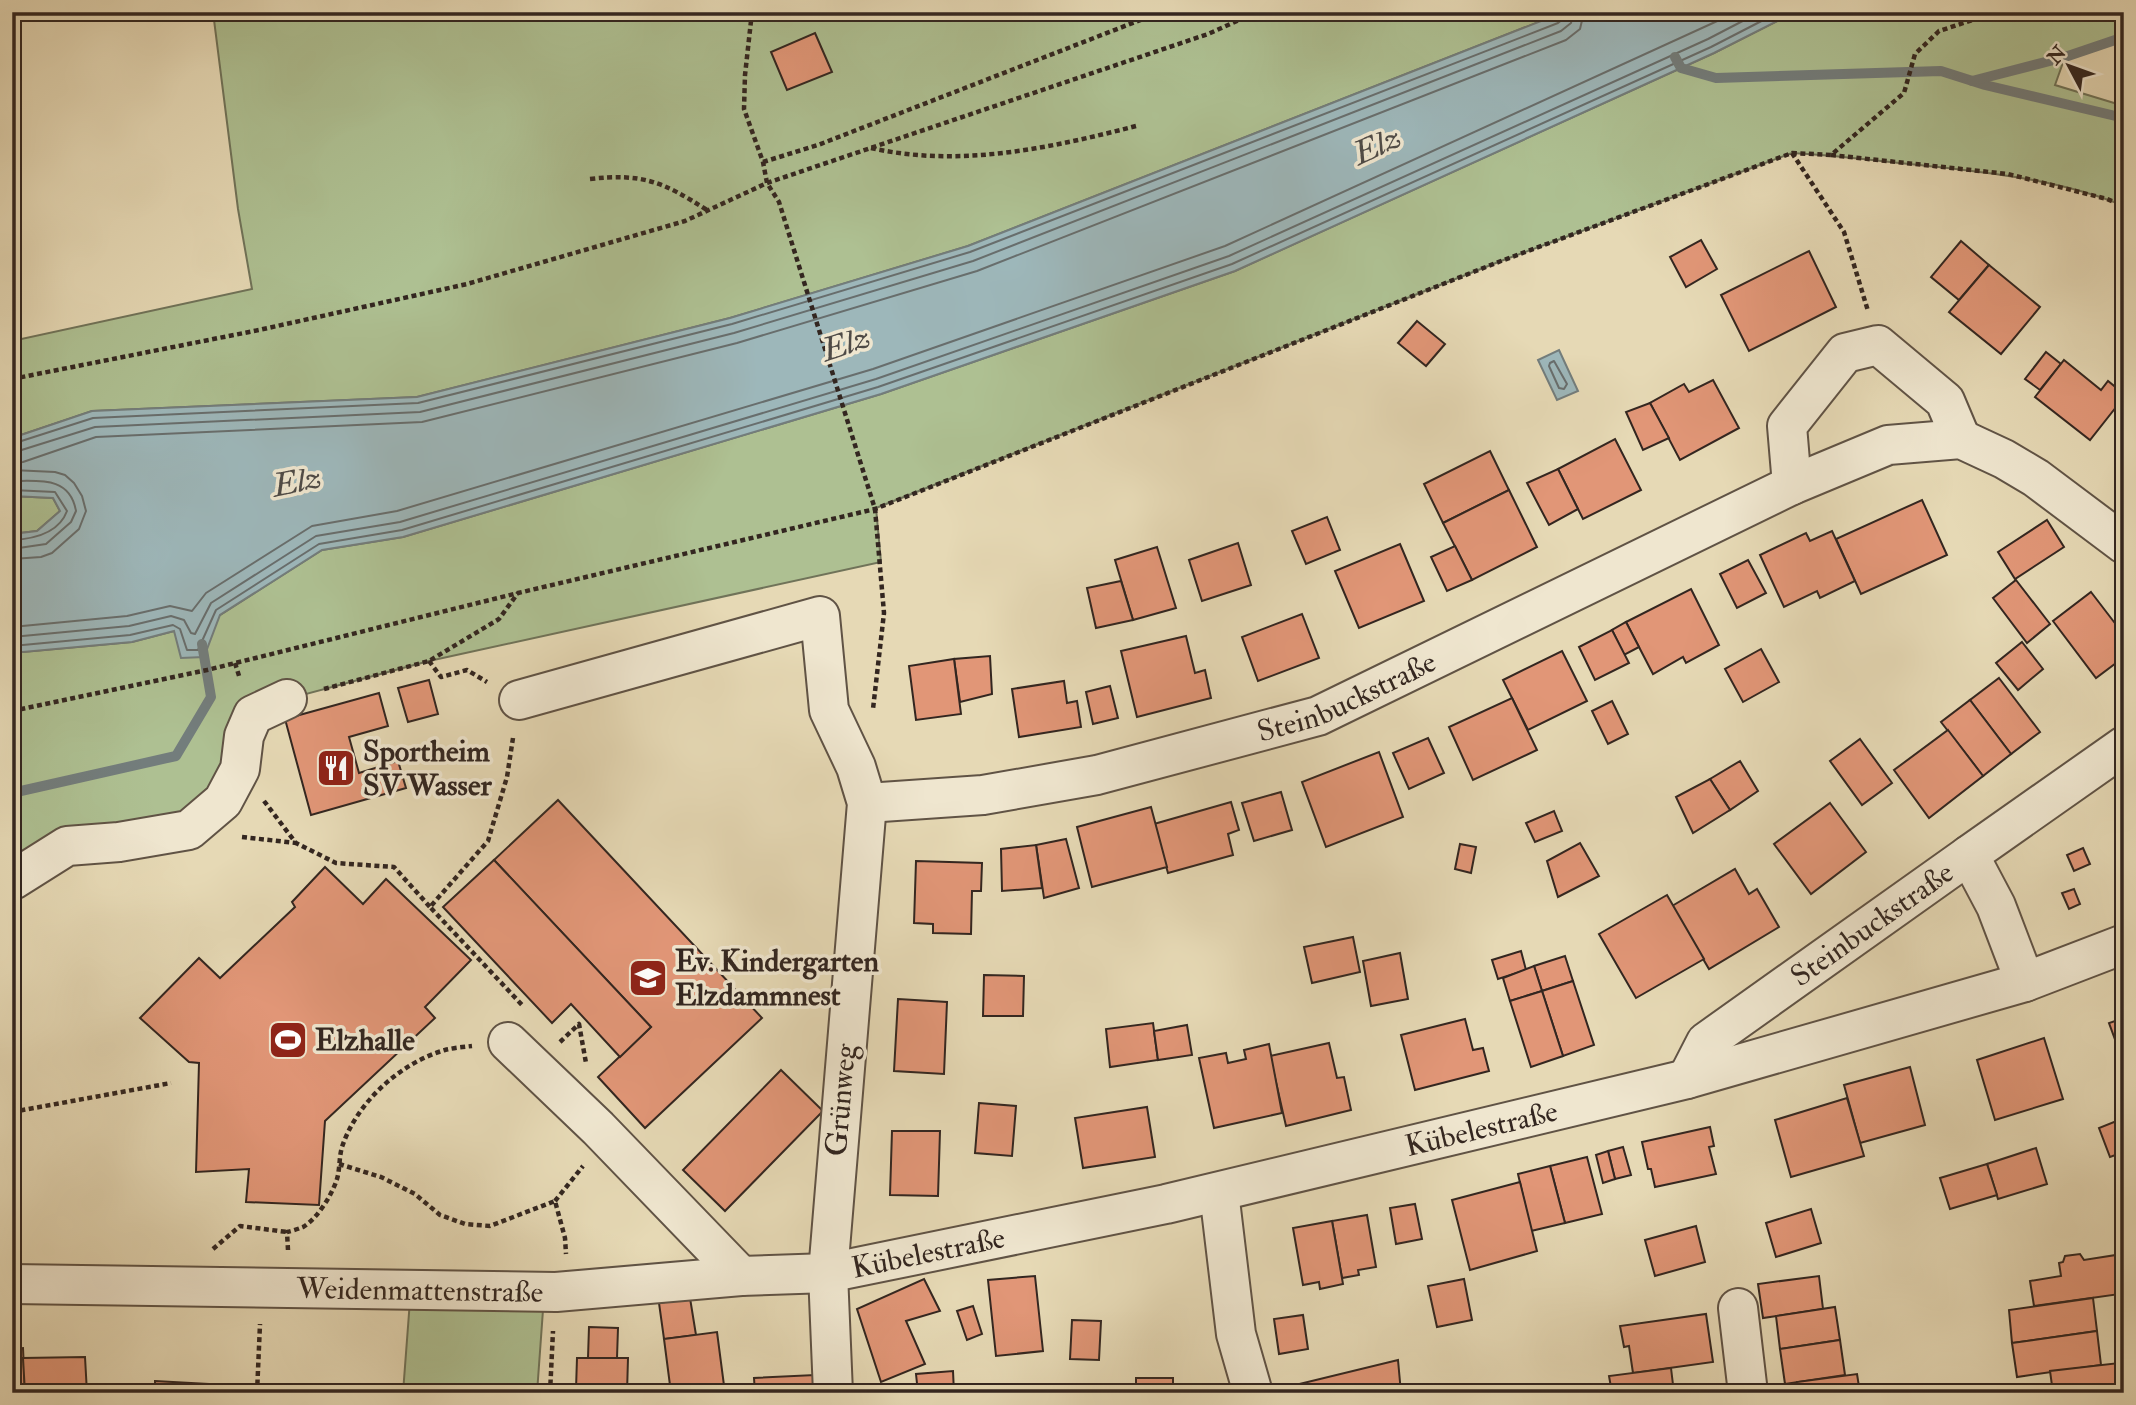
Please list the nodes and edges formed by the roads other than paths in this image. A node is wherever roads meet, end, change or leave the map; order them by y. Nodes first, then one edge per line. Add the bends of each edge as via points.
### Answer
1 (1961, 439) junction
2 (1792, 485) junction
3 (2124, 544) edge
4 (287, 699) road end
5 (519, 700) road end
6 (2124, 746) edge
7 (867, 803) junction
8 (1969, 855) junction
9 (12, 881) edge
10 (2124, 944) edge
11 (2025, 982) junction
12 (508, 1042) road end
13 (1687, 1079) junction
14 (1219, 1192) junction
15 (828, 1273) junction
16 (741, 1276) junction
17 (12, 1284) edge
18 (1738, 1308) dead end
19 (833, 1393) edge
20 (1253, 1393) edge
21 (1748, 1393) edge

1 - 2 street, Steinbuckstraße via 1888,445
1 - 2 street via 1945,401 1878,345 1845,353 1787,426
1 - 3 street, Steinbuckstraße via 2036,478
2 - 7 street, Steinbuckstraße via 1318,716 1097,775 983,795
4 - 9 street via 253,715 244,736 240,769 223,801 189,830 67,846
5 - 7 street, Grünweg via 820,616 829,710
6 - 8 street, Steinbuckstraße
7 - 15 street, Grünweg
8 - 11 street, Steinbuckstraße via 1996,906
8 - 13 street, Steinbuckstraße via 1706,1042
10 - 11 street, Kübelestraße
11 - 13 street, Kübelestraße
12 - 16 street
13 - 14 street, Kübelestraße
14 - 15 street, Kübelestraße
14 - 20 street via 1236,1334
15 - 16 street, Weidenmattenstraße
15 - 19 street, Grünweg
16 - 17 street, Weidenmattenstraße via 556,1292
18 - 21 street

